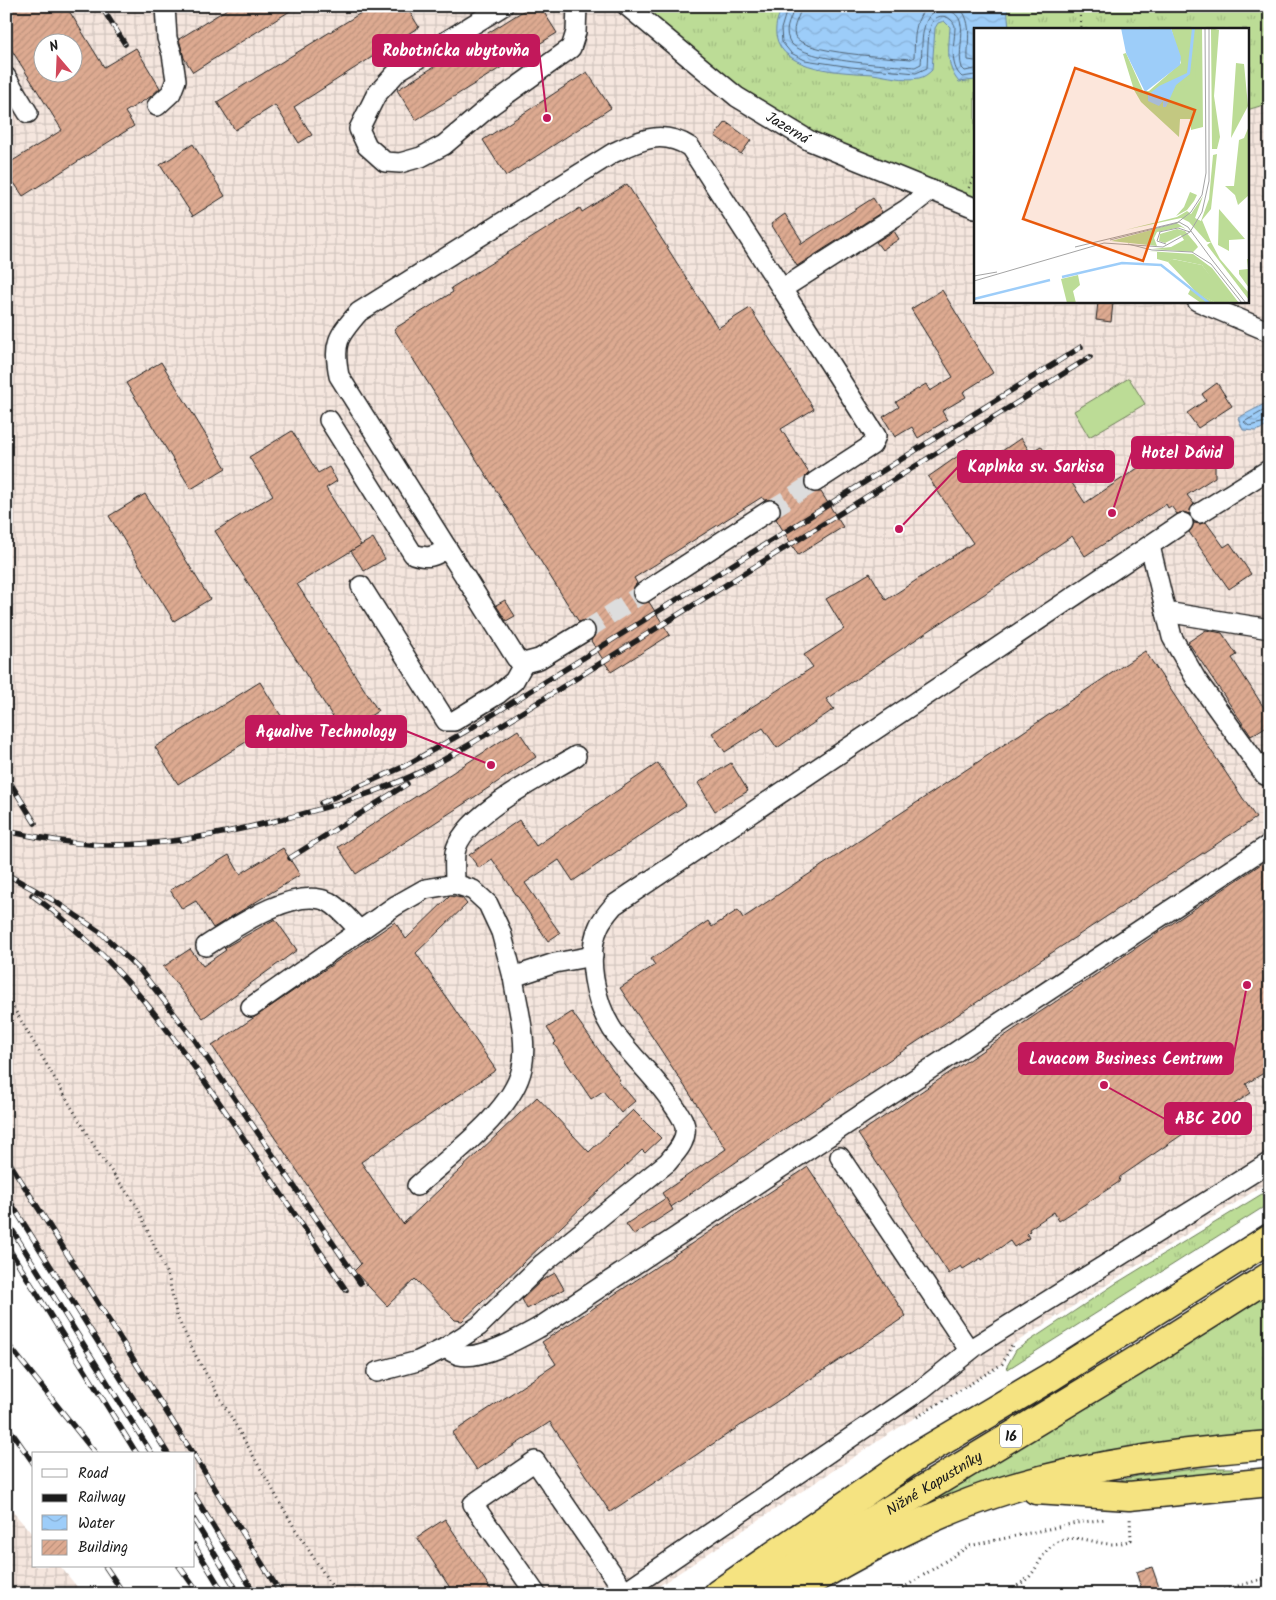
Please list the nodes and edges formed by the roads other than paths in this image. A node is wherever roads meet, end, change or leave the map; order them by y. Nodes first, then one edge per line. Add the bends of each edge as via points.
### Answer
1 (165, 6) edge
2 (503, 6) edge
3 (577, 6) edge
4 (627, 6) edge
5 (6, 77) edge
6 (157, 106) dead end
7 (28, 113) dead end
8 (931, 190) junction
9 (974, 208) edge
10 (782, 289) junction
11 (1199, 302) edge
12 (1270, 332) edge
13 (329, 420) dead end
14 (1270, 469) edge
15 (815, 482) tunnel mouth
16 (770, 510) tunnel mouth
17 (1200, 513) dead end
18 (1183, 524) dead end
19 (1150, 546) junction
20 (447, 548) junction
21 (361, 586) dead end
22 (643, 593) tunnel mouth
23 (1166, 612) junction
24 (1270, 629) edge
25 (585, 631) tunnel mouth
26 (524, 663) junction
27 (576, 756) dead end
28 (1270, 777) edge
29 (1270, 844) edge
30 (455, 884) junction
31 (360, 931) junction
32 (206, 946) dead end
33 (593, 956) junction
34 (513, 977) junction
35 (251, 1007) dead end
36 (840, 1157) dead end
37 (1270, 1162) edge
38 (417, 1186) dead end
39 (1270, 1238) edge
40 (1270, 1276) edge
41 (445, 1348) junction
42 (970, 1350) junction
43 (377, 1372) dead end
44 (1270, 1445) edge
45 (1270, 1482) edge
46 (1012, 1488) junction
47 (623, 1593) edge
48 (536, 1594) edge
49 (718, 1594) edge
50 (751, 1594) edge
51 (789, 1594) edge

1 - 6 lane via 167,38 176,80 171,93
2 - 3 lane via 398,71 376,95 359,129 367,146 385,162 400,163 421,157 444,145 489,107 571,48 576,32
4 - 8 lane, Jazerná via 737,97 810,141
5 - 7 lane
8 - 9 lane, Jazerná
8 - 10 lane via 907,209
10 - 15 lane via 876,436 872,445
10 - 20 lane via 690,147 677,139 658,136 613,153 359,312 343,330 335,352 339,376
11 - 12 lane
13 - 20 lane via 414,554 434,557
14 - 17 lane
16 - 22 lane
18 - 19 lane
19 - 23 lane
19 - 33 lane via 614,905 599,926
20 - 26 lane via 516,658
21 - 26 lane via 446,722 498,694 514,681
23 - 24 lane
23 - 28 lane via 1172,637 1196,679 1265,775
25 - 26 lane via 539,659
27 - 30 lane via 488,809 464,832 455,852
29 - 41 lane via 540,1328 482,1353 460,1355
30 - 31 lane via 426,889
30 - 34 lane via 472,890 488,904 502,932
31 - 32 lane via 328,902 308,899 275,906
31 - 35 lane
33 - 34 lane via 555,963
33 - 41 lane via 601,1005 612,1029 668,1095 681,1116 686,1131 682,1145 668,1162 541,1265 479,1326
34 - 38 lane via 522,1038 522,1066 516,1086 502,1108
36 - 42 lane
37 - 42 lane
39 - 49 highway via 1052,1376 917,1456
40 - 50 highway, Nižné Kapustníky / 16
41 - 43 lane via 418,1361
42 - 47 lane via 922,1389
44 - 46 highway via 1121,1462
45 - 46 highway via 1129,1496
46 - 51 highway via 896,1535
47 - 48 lane via 535,1461 473,1504

